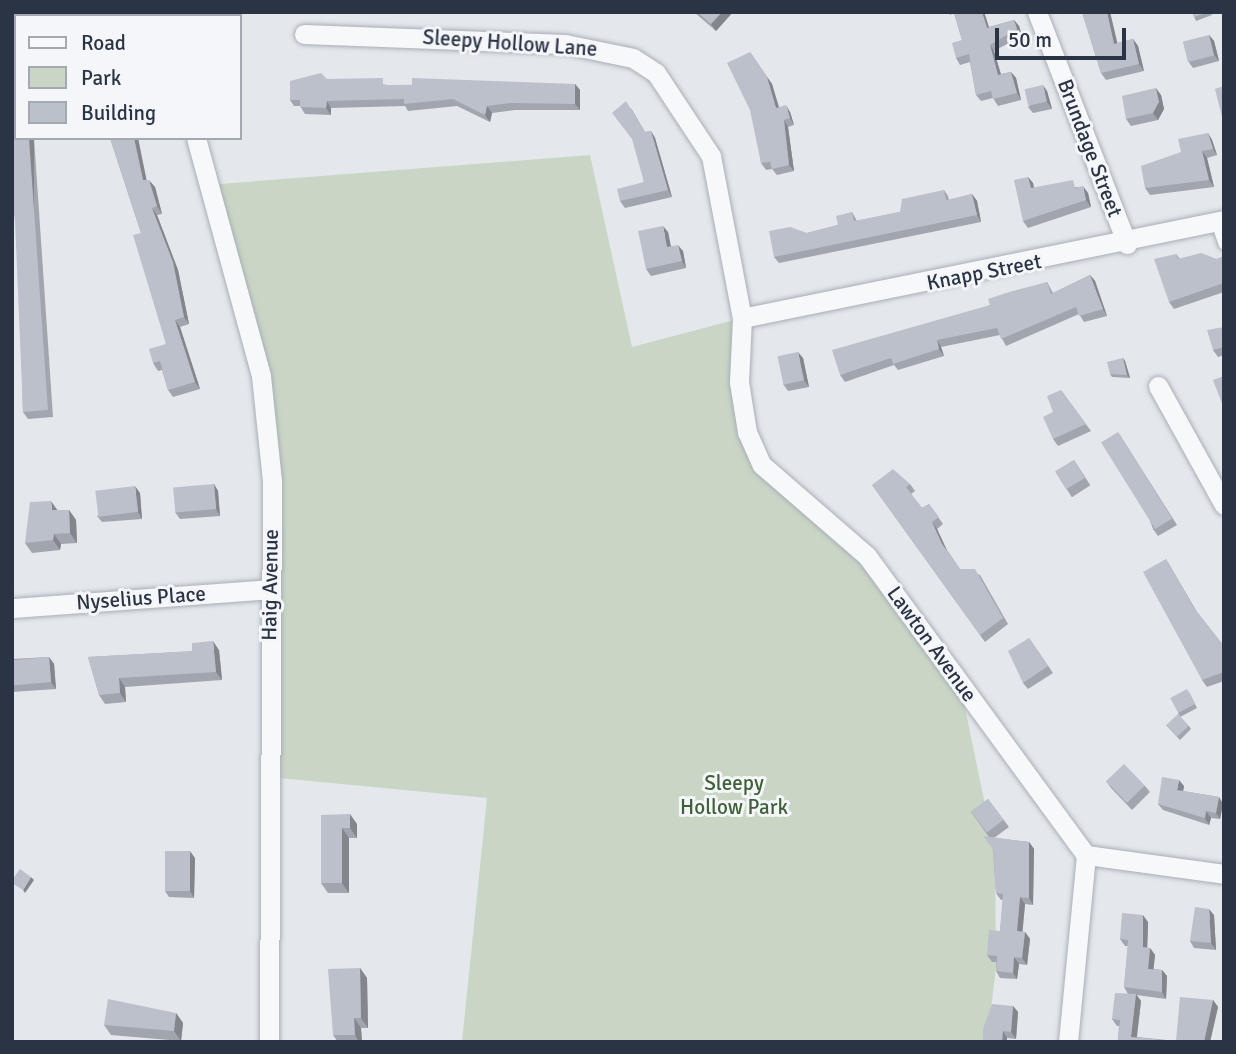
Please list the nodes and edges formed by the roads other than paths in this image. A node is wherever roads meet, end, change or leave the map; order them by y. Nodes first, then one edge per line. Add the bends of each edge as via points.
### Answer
1 (1037, 12) edge
2 (303, 34) dead end
3 (196, 140) edge
4 (1220, 221) edge
5 (1128, 244) junction
6 (1224, 245) edge
7 (742, 318) junction
8 (1158, 386) dead end
9 (1224, 505) edge
10 (269, 589) junction
11 (12, 608) edge
12 (1086, 855) junction
13 (1224, 874) edge
14 (269, 1042) edge
15 (1068, 1042) edge

1 - 5 street, Brundage Street
2 - 7 street, Sleepy Hollow Lane via 510,39 604,49 640,63 693,121 711,156
3 - 10 street, Haig Avenue via 261,376 272,480
4 - 5 street, Knapp Street
4 - 6 lane
5 - 7 street, Knapp Street
7 - 12 street, Lawton Avenue via 739,382 747,432 762,464 867,556
8 - 9 street
10 - 11 street, Nyselius Place
10 - 14 street, Haig Avenue
12 - 13 street
12 - 15 street

